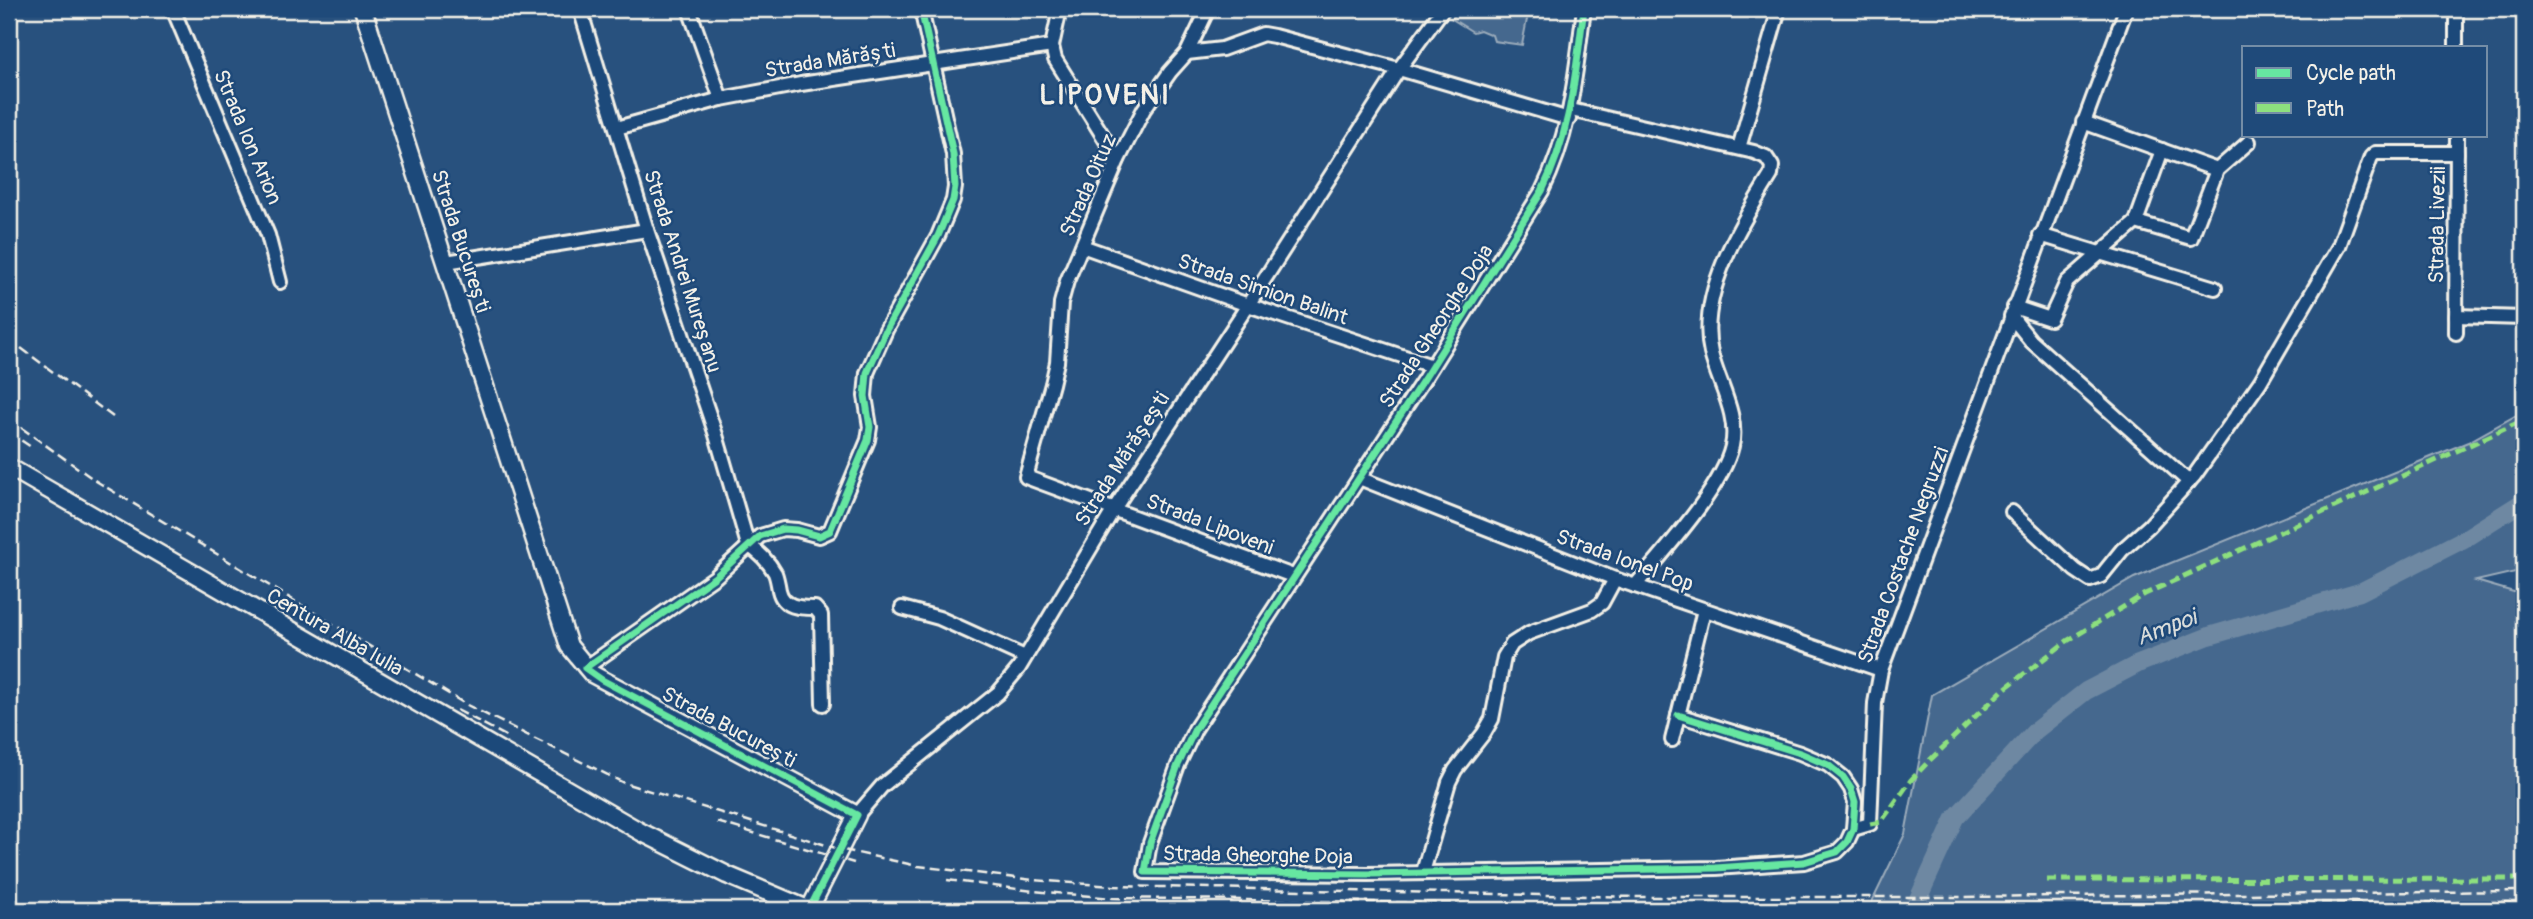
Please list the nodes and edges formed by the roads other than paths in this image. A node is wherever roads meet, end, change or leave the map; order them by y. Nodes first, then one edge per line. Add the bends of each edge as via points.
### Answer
1 (173, 9) edge
2 (363, 9) edge
3 (580, 9) edge
4 (689, 9) edge
5 (921, 9) edge
6 (1060, 9) edge
7 (1208, 9) edge
8 (1443, 9) edge
9 (1584, 9) edge
10 (1779, 9) edge
11 (2126, 9) edge
12 (2456, 9) edge
13 (1052, 46) junction
14 (2456, 46) edge
15 (1187, 54) junction
16 (932, 63) junction
17 (1399, 69) junction
18 (721, 99) junction
19 (1570, 114) junction
20 (2083, 122) junction
21 (617, 128) junction
22 (2457, 136) edge
23 (2249, 142) dead end
24 (1739, 148) junction
25 (2162, 150) junction
26 (2458, 153) junction
27 (1118, 160) junction
28 (2217, 170) junction
29 (2136, 222) junction
30 (647, 230) junction
31 (2040, 236) junction
32 (1082, 246) junction
33 (2098, 254) junction
34 (446, 262) junction
35 (280, 282) dead end
36 (2216, 288) dead end
37 (1248, 305) junction
38 (2012, 312) junction
39 (2456, 316) junction
40 (2524, 318) edge
41 (2456, 333) dead end
42 (1432, 366) junction
43 (9, 467) edge
44 (1359, 478) junction
45 (2189, 482) junction
46 (1114, 509) junction
47 (2012, 512) dead end
48 (748, 545) junction
49 (1293, 576) junction
50 (1615, 579) junction
51 (1634, 586) junction
52 (902, 608) dead end
53 (1704, 610) junction
54 (1025, 657) junction
55 (586, 668) junction
56 (1881, 670) junction
57 (823, 704) dead end
58 (1678, 715) junction
59 (1672, 740) dead end
60 (856, 816) junction
61 (1853, 829) junction
62 (640, 832) junction
63 (1423, 872) junction
64 (810, 909) edge
65 (780, 910) edge

1 - 35 street, Strada Ion Arion via 268,235
2 - 34 main road, Strada București
3 - 21 street, Strada Andrei Mureșanu
4 - 18 street
5 - 16 street
6 - 13 street
7 - 15 street, Strada Oituz
8 - 17 street, Strada Mărășești
9 - 19 street, Strada Gheorghe Doja
10 - 24 street
11 - 20 street, Strada Costache Negruzzi
12 - 14 street
13 - 16 street, Strada Mărăști
13 - 27 street via 1058,65
15 - 17 street via 1222,49 1263,34
15 - 27 street, Strada Oituz via 1144,109
16 - 18 street, Strada Mărăști
16 - 48 street via 953,154 953,200 867,373 867,440 830,531 819,536 783,529
17 - 19 street
17 - 37 street, Strada Mărășești
18 - 21 street, Strada Mărăști
19 - 24 street
19 - 42 street, Strada Gheorghe Doja via 1542,191
20 - 25 street
20 - 31 street, Strada Costache Negruzzi
21 - 30 street, Strada Andrei Mureșanu
22 - 26 street, Strada Livezii
23 - 28 street
24 - 51 street via 1766,157 1772,166 1737,232 1709,319 1711,350 1733,423 1731,448 1726,464 1685,526
25 - 28 street
25 - 29 street
26 - 39 street, Strada Livezii
26 - 45 street via 2375,153 2371,157 2339,246 2260,382
27 - 32 street, Strada Oituz
28 - 29 street via 2191,238
29 - 33 street
30 - 34 street
30 - 48 street, Strada Andrei Mureșanu
31 - 33 street
31 - 38 street, Strada Costache Negruzzi
32 - 37 street, Strada Simion Balint
32 - 46 street, Strada Oituz via 1064,290 1055,373 1026,477
33 - 36 street
33 - 38 street via 2067,282 2050,318
34 - 55 main road, Strada București via 563,633
37 - 42 street, Strada Simion Balint
37 - 46 street, Strada Mărășești
38 - 45 street via 2031,341
38 - 56 street, Strada Costache Negruzzi
39 - 40 street
39 - 41 street, Strada Livezii
42 - 44 street, Strada Gheorghe Doja
43 - 62 main road, Centura Alba Iulia
44 - 49 street, Strada Gheorghe Doja
44 - 50 street, Strada Ionel Pop
45 - 47 street via 2101,576 2090,580
46 - 49 street, Strada Lipoveni
46 - 54 street, Strada Mărășești
48 - 55 street via 715,577
48 - 57 street, Strada Andrei Mureșanu via 775,572 787,603 820,611
49 - 63 street, Strada Gheorghe Doja via 1185,746 1150,843 1145,872
50 - 51 street, Strada Ionel Pop
50 - 63 street via 1602,603 1592,610 1512,644 1504,657 1492,719 1449,782
51 - 53 street, Strada Ionel Pop
52 - 54 street via 939,618
53 - 56 street, Strada Ionel Pop
53 - 58 street
54 - 60 street, Strada Mărășești via 998,693 882,786
55 - 60 main road, Strada București
56 - 61 street, Strada Costache Negruzzi via 1875,703 1870,824
58 - 59 street
58 - 61 street via 1828,765 1851,789
60 - 64 main road, Strada Mărășești
61 - 63 street, Strada Gheorghe Doja via 1837,852 1804,862 1716,868
62 - 64 main road, Centura Alba Iulia via 727,876
62 - 65 main road, Centura Alba Iulia

